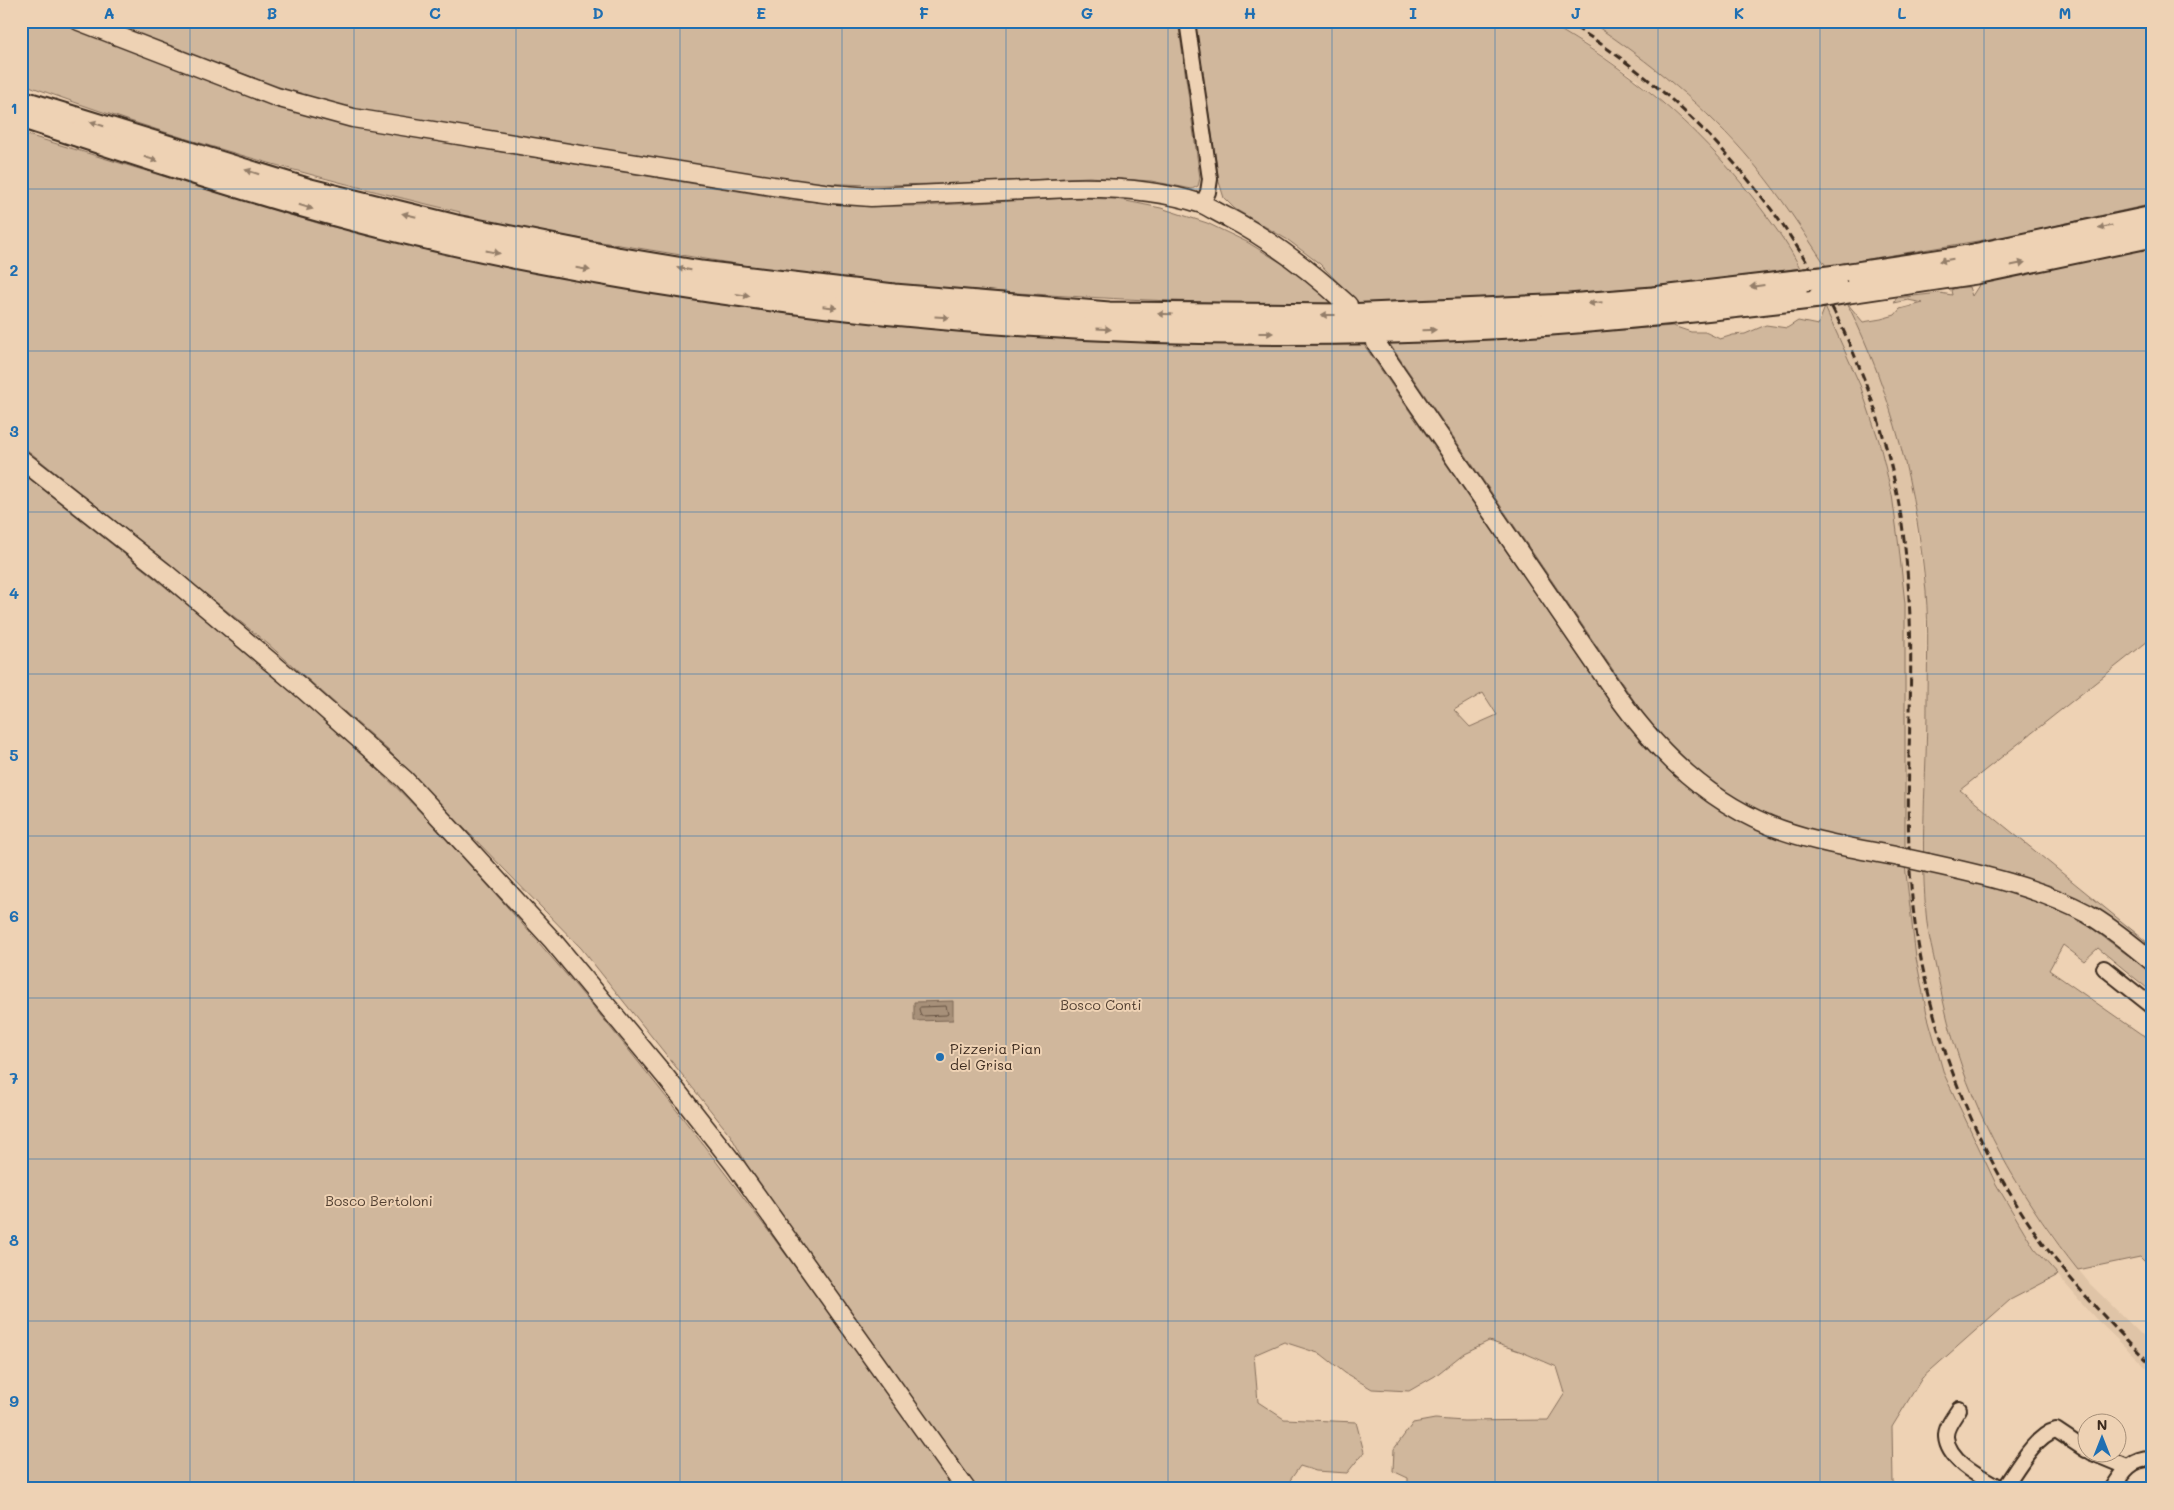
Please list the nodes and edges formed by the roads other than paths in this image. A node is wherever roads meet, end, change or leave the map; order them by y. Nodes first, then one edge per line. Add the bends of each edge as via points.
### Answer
1 (79, 21) edge
2 (1187, 21) edge
3 (21, 101) edge
4 (21, 117) edge
5 (1202, 204) junction
6 (2153, 217) edge
7 (454, 234) junction
8 (2153, 236) edge
9 (1843, 284) junction
10 (894, 305) junction
11 (1348, 305) dead end
12 (1376, 343) dead end
13 (21, 459) edge
14 (2153, 962) edge
15 (2104, 968) dead end
16 (2153, 1007) edge
17 (1959, 1409) dead end
18 (2076, 1443) edge
19 (2153, 1459) edge
20 (2115, 1462) edge
21 (2127, 1467) junction
22 (966, 1489) edge
23 (2002, 1489) edge
24 (2112, 1489) edge

1 - 5 main road via 276,97 353,118 417,129 831,194 871,197 1100,187 1153,193
2 - 5 street via 1210,179
7 -> 3 highway
4 -> 7 highway via 310,209
5 - 11 main road via 1287,254
6 -> 9 highway
7 - 10 highway via 536,252 691,270 783,292
9 -> 8 highway via 1976,273
9 -> 10 highway, bridge via 1805,280 1569,305 1346,315 1109,313
10 -> 9 highway, bridge via 1111,330 1351,333 1490,328 1622,318 1818,297
12 - 14 main road, bridge via 1619,698 1659,748 1701,786 1770,826 1814,839 1998,878 2042,892 2097,920
13 - 22 main road via 164,572 404,779 554,941 734,1164
15 - 16 street
17 - 23 street via 1946,1436 1950,1448 1956,1457
18 - 23 street via 2056,1430 2047,1432
19 - 21 street via 2139,1460
20 - 21 street
21 - 24 street

